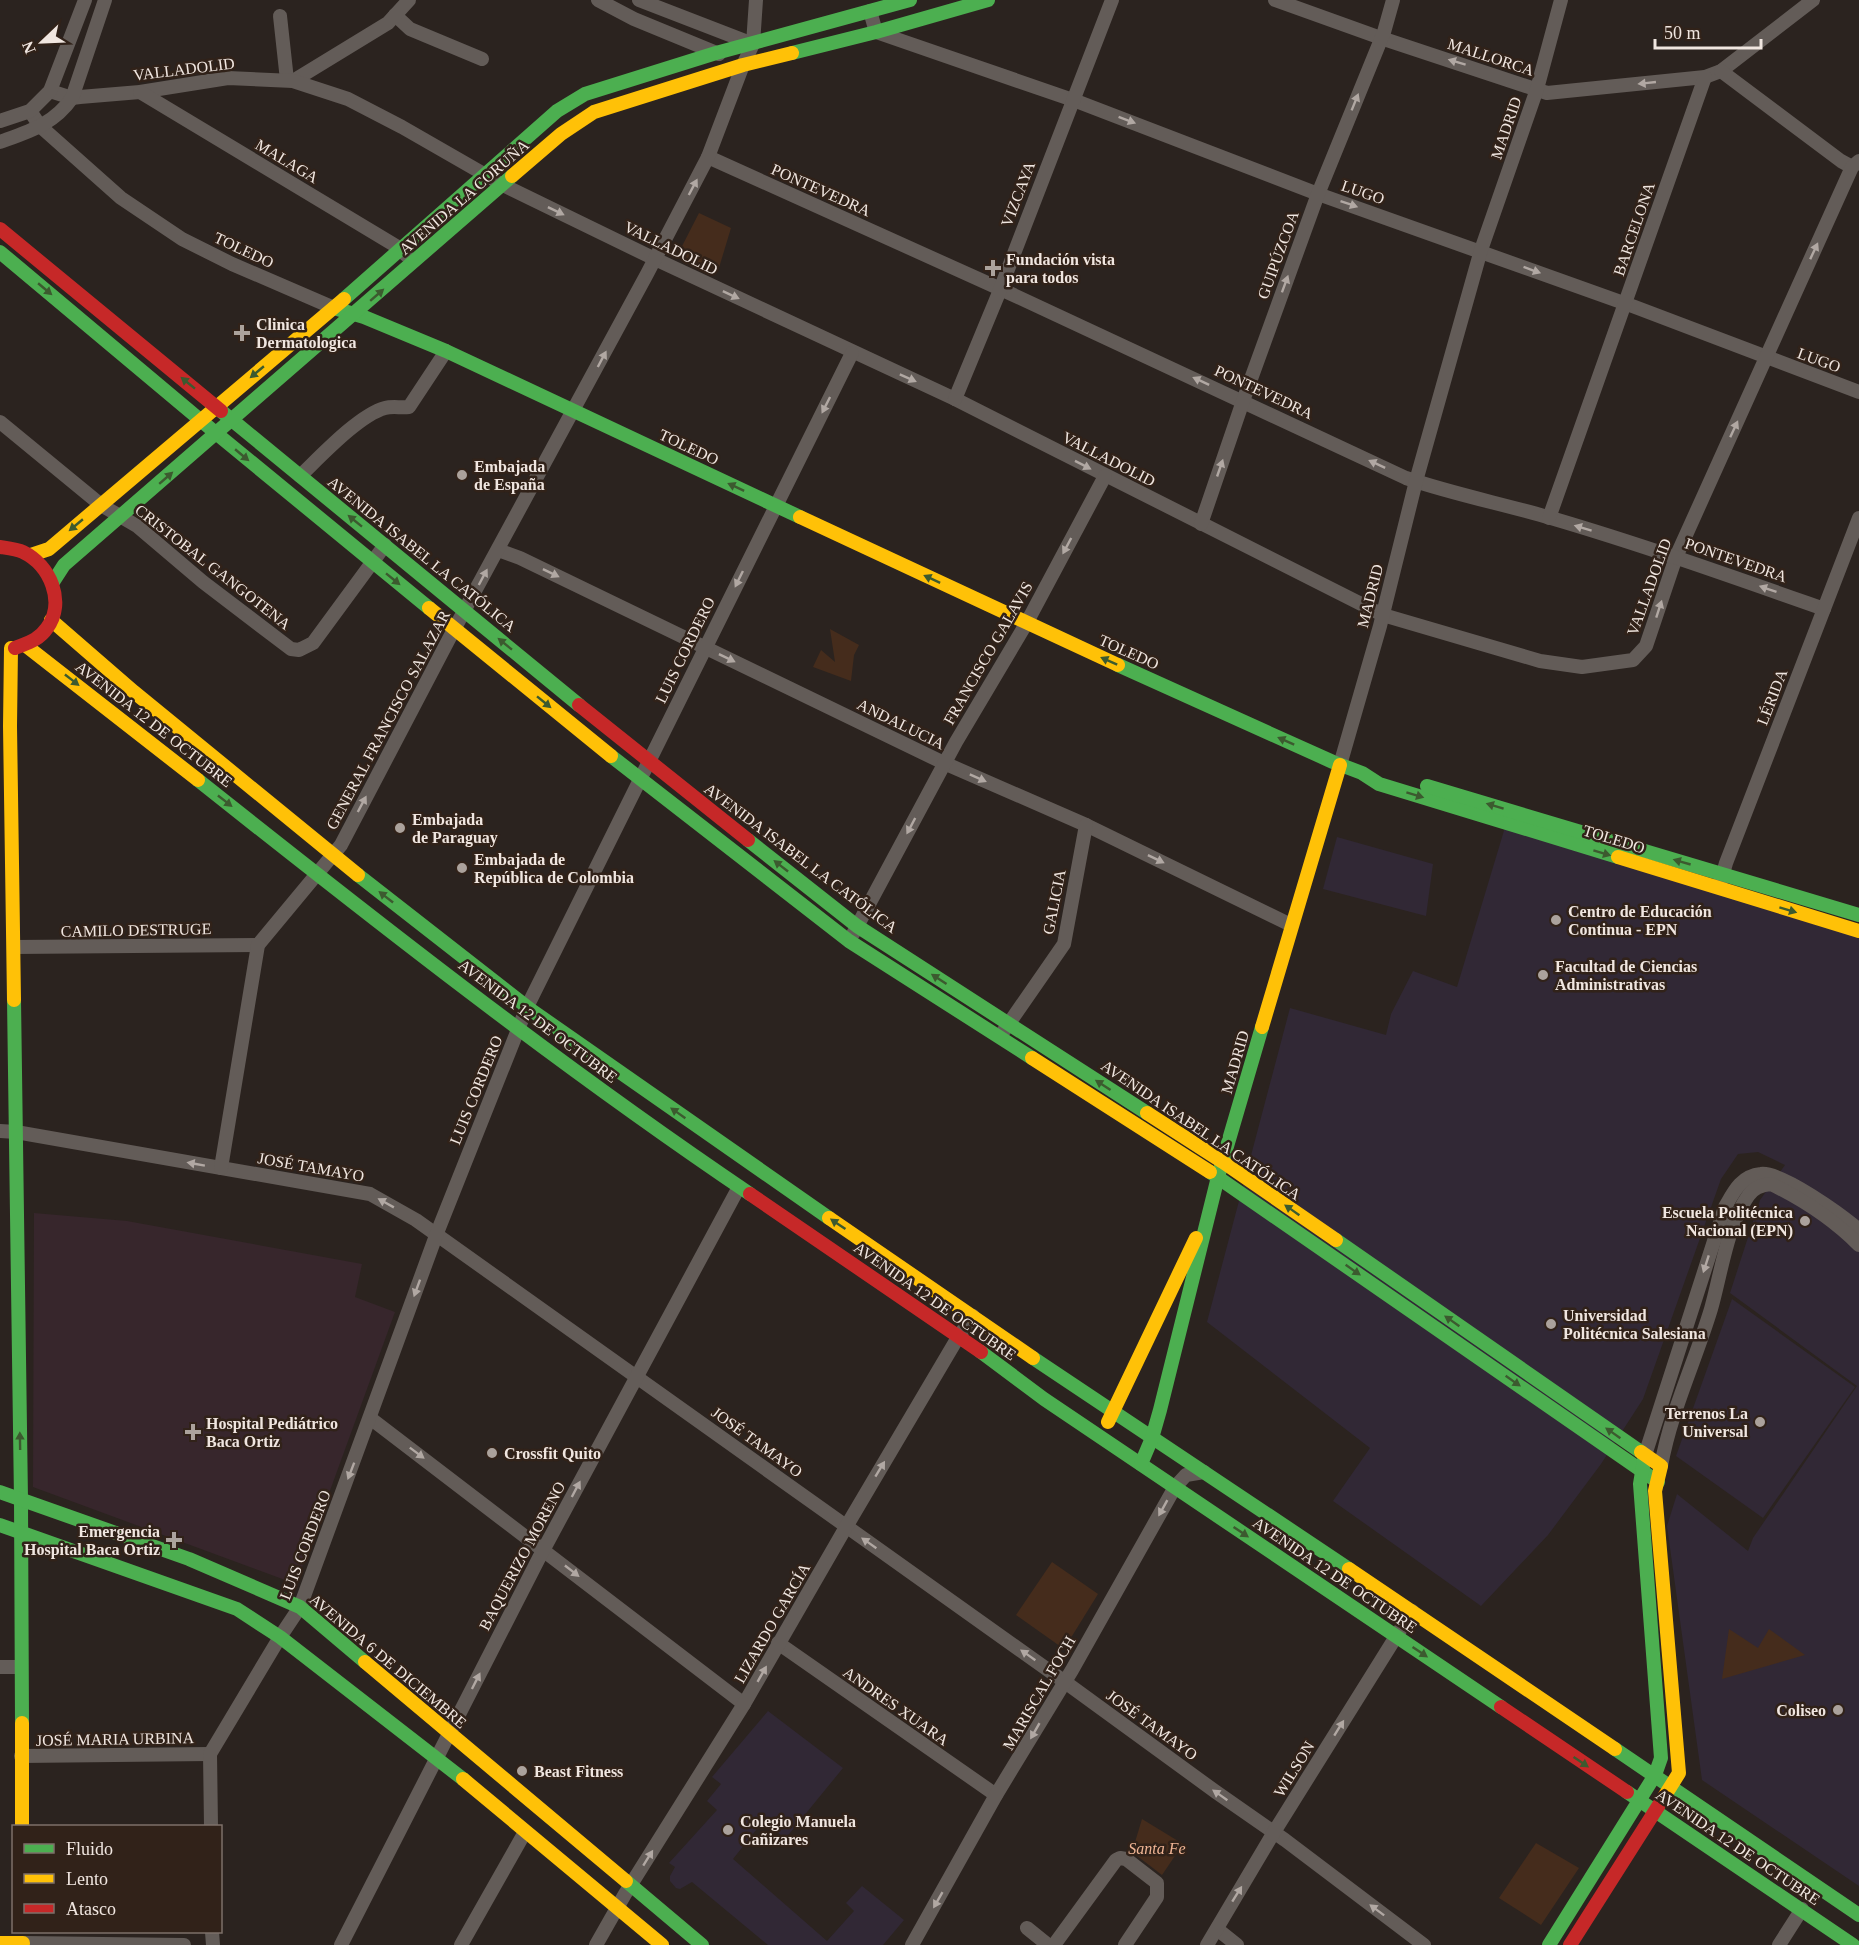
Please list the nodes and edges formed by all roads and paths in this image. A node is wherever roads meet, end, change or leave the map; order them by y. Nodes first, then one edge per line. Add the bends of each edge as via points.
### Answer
1 (85, 0) edge
2 (105, 0) edge
3 (409, 0) edge
4 (598, 0) edge
5 (756, 0) edge
6 (910, 0) edge
7 (988, 0) edge
8 (1112, 0) edge
9 (1275, 0) edge
10 (1393, 0) edge
11 (1561, 0) edge
12 (1813, 0) edge
13 (642, 1) edge
14 (870, 11) junction
15 (395, 15) junction
16 (280, 16) dead end
17 (634, 19) junction
18 (876, 32) junction
19 (1381, 38) junction
20 (753, 44) junction
21 (716, 53) junction
22 (482, 59) dead end
23 (743, 66) junction
24 (1721, 71) junction
25 (1705, 77) junction
26 (290, 80) junction
27 (1537, 89) junction
28 (50, 91) junction
29 (140, 92) junction
30 (72, 98) junction
31 (1072, 100) junction
32 (30, 111) junction
33 (0, 121) edge
34 (40, 126) junction
35 (0, 142) edge
36 (708, 158) junction
37 (1855, 164) edge
38 (483, 174) junction
39 (503, 185) junction
40 (1318, 194) junction
41 (0, 229) edge
42 (401, 249) junction
43 (1481, 250) junction
44 (0, 252) edge
45 (655, 259) junction
46 (414, 263) junction
47 (999, 289) junction
48 (1626, 304) junction
49 (334, 308) junction
50 (355, 314) junction
51 (446, 351) junction
52 (852, 352) junction
53 (1766, 357) junction
54 (1859, 392) edge
55 (955, 399) junction
56 (1243, 400) junction
57 (216, 406) junction
58 (574, 411) junction
59 (202, 419) junction
60 (232, 420) junction
61 (0, 422) edge
62 (217, 434) junction
63 (300, 476) junction
64 (1105, 476) junction
65 (1416, 481) junction
66 (100, 505) junction
67 (775, 505) junction
68 (122, 517) junction
69 (1549, 518) junction
70 (1859, 519) edge
71 (1201, 524) junction
72 (385, 545) junction
73 (0, 547) edge
74 (498, 550) junction
75 (31, 555) junction
76 (1676, 557) junction
77 (372, 562) junction
78 (52, 582) junction
79 (1824, 609) junction
80 (464, 611) junction
81 (1383, 615) junction
82 (51, 620) junction
83 (1026, 624) junction
84 (454, 629) junction
85 (25, 645) junction
86 (5, 648) edge
87 (706, 648) junction
88 (648, 762) junction
89 (944, 764) junction
90 (1340, 765) junction
91 (1362, 772) junction
92 (640, 779) junction
93 (1086, 825) junction
94 (333, 855) junction
95 (317, 874) junction
96 (1722, 874) junction
97 (1719, 888) junction
98 (1859, 915) edge
99 (1292, 925) junction
100 (857, 926) junction
101 (1859, 931) edge
102 (849, 941) junction
103 (258, 945) junction
104 (14, 947) junction
105 (527, 1007) junction
106 (1009, 1024) junction
107 (518, 1029) junction
108 (999, 1038) junction
109 (0, 1131) edge
110 (16, 1132) junction
111 (1223, 1162) junction
112 (221, 1168) junction
113 (1218, 1177) junction
114 (1750, 1184) junction
115 (739, 1187) junction
116 (1213, 1201) junction
117 (1859, 1230) edge
118 (436, 1233) junction
119 (1859, 1245) edge
120 (973, 1316) junction
121 (959, 1336) junction
122 (636, 1376) junction
123 (1113, 1412) junction
124 (370, 1418) junction
125 (1100, 1436) junction
126 (1152, 1438) junction
127 (1645, 1455) junction
128 (1141, 1464) junction
129 (1661, 1466) junction
130 (1641, 1470) junction
131 (1204, 1472) junction
132 (1658, 1482) junction
133 (1175, 1487) junction
134 (0, 1492) edge
135 (21, 1500) junction
136 (0, 1525) edge
137 (846, 1527) junction
138 (20, 1532) junction
139 (544, 1549) junction
140 (300, 1607) junction
141 (1412, 1611) junction
142 (1396, 1636) junction
143 (280, 1637) junction
144 (778, 1643) junction
145 (0, 1667) edge
146 (21, 1667) junction
147 (1065, 1682) junction
148 (744, 1704) junction
149 (450, 1733) junction
150 (210, 1754) junction
151 (21, 1756) junction
152 (437, 1757) junction
153 (1655, 1775) junction
154 (1671, 1786) junction
155 (996, 1796) junction
156 (1638, 1800) junction
157 (1655, 1811) junction
158 (22, 1825) edge
159 (211, 1825) edge
160 (525, 1832) junction
161 (1274, 1832) junction
162 (631, 1885) junction
163 (617, 1907) junction
164 (1802, 1909) junction
165 (1859, 1915) edge
166 (1027, 1928) dead end
167 (1217, 1929) junction
168 (23, 1940) edge
169 (0, 1943) edge
170 (184, 1945) edge
171 (341, 1945) edge
172 (461, 1945) edge
173 (596, 1945) edge
174 (662, 1945) edge
175 (702, 1945) edge
176 (912, 1945) edge
177 (1048, 1945) edge
178 (1054, 1945) edge
179 (1125, 1945) edge
180 (1207, 1945) edge
181 (1238, 1945) edge
182 (1424, 1945) edge
183 (1549, 1945) edge
184 (1570, 1945) edge
185 (1779, 1945) edge
186 (1853, 1945) edge

1 - 28 street
2 - 30 street
3 - 15 street
4 - 17 street
5 - 20 street, GENERAL FRANCISCO SALAZAR
6 - 14 street, AVENIDA LA CORUÑA
7 - 18 street, AVENIDA LA CORUÑA
8 - 31 street, VIZCAYA
9 - 19 street, MALLORCA
10 - 19 street, GUIPÚZCOA
11 - 27 street, MADRID
12 - 24 street
13 - 17 street
13 - 20 street
14 - 18 street
14 - 20 street, AVENIDA LA CORUÑA
15 - 22 street via 410,29
15 - 26 street
16 - 26 street
17 - 21 street
18 - 23 street, AVENIDA LA CORUÑA
18 - 31 street, LUGO
27 -> 19 street, MALLORCA
40 -> 19 street, GUIPÚZCOA
20 - 21 street, AVENIDA LA CORUÑA
20 - 23 street, GENERAL FRANCISCO SALAZAR
21 - 23 street
21 - 38 street, AVENIDA LA CORUÑA via 585,94 556,111
23 - 36 street, GENERAL FRANCISCO SALAZAR
23 - 39 street, AVENIDA LA CORUÑA via 594,112 561,134
24 - 25 street
24 - 37 street via 1831,154
25 -> 27 street, MALLORCA via 1547,93
25 - 48 street, BARCELONA
26 - 29 street, VALLADOLID via 228,78
26 - 38 street, VALLADOLID via 348,99
27 - 43 street, MADRID
28 - 30 street, VALLADOLID
28 - 32 street
29 - 30 street, VALLADOLID
29 - 42 street, MALAGA
30 - 34 street via 63,112
31 -> 40 street, LUGO
31 - 47 street, VIZCAYA
32 - 33 street
32 - 34 street, TOLEDO
34 - 35 street
34 - 49 street, TOLEDO via 121,198 182,239
45 -> 36 street, GENERAL FRANCISCO SALAZAR
36 - 47 street, PONTEVEDRA
53 -> 37 street, VALLADOLID
38 - 39 street, VALLADOLID
38 - 42 street, AVENIDA LA CORUÑA
39 -> 45 street, VALLADOLID
39 - 46 street, AVENIDA LA CORUÑA
40 -> 43 street, LUGO
56 -> 40 street, GUIPÚZCOA
57 -> 41 street, AVENIDA ISABEL LA CATÓLICA
42 - 46 street, MALAGA
42 - 49 street, AVENIDA LA CORUÑA
43 -> 48 street, LUGO
43 - 65 street, MADRID
44 -> 59 street, AVENIDA ISABEL LA CATÓLICA
45 -> 52 street, VALLADOLID
58 -> 45 street, GENERAL FRANCISCO SALAZAR
50 -> 46 street, AVENIDA LA CORUÑA
47 - 55 street, VIZCAYA
56 -> 47 street, PONTEVEDRA
48 - 53 street, LUGO
48 - 69 street, BARCELONA
49 - 50 street, TOLEDO
49 -> 57 street, AVENIDA LA CORUÑA
50 - 51 street, TOLEDO
50 - 60 street, AVENIDA LA CORUÑA
51 - 58 street, TOLEDO
51 - 63 street via 409,407 387,407 372,413
52 -> 55 street, VALLADOLID
52 -> 67 street, LUIS CORDERO
53 - 54 street, LUGO
76 -> 53 street, VALLADOLID
55 -> 64 street, VALLADOLID
65 -> 56 street, PONTEVEDRA
71 -> 56 street, GUIPÚZCOA
57 - 59 street, AVENIDA LA CORUÑA
57 - 60 street, AVENIDA ISABEL LA CATÓLICA
67 -> 58 street, TOLEDO
58 - 74 street, GENERAL FRANCISCO SALAZAR
59 - 62 street, AVENIDA ISABEL LA CATÓLICA
59 - 66 street, AVENIDA LA CORUÑA
60 - 62 street, AVENIDA LA CORUÑA
60 - 63 street, AVENIDA ISABEL LA CATÓLICA
61 - 66 street, CRISTOBAL GANGOTENA
68 -> 62 street, AVENIDA LA CORUÑA
62 -> 77 street, AVENIDA ISABEL LA CATÓLICA
72 -> 63 street, AVENIDA ISABEL LA CATÓLICA
64 - 71 street, VALLADOLID
64 -> 83 street, FRANCISCO GALAVIS
65 - 69 street, PONTEVEDRA
65 - 81 street, MADRID
66 - 68 street, CRISTOBAL GANGOTENA
66 -> 75 street, AVENIDA LA CORUÑA via 49,549
83 -> 67 street, TOLEDO
67 -> 87 street, LUIS CORDERO
68 - 77 street, CRISTOBAL GANGOTENA via 291,649 299,650 313,643
68 - 78 street, AVENIDA LA CORUÑA via 64,565
76 -> 69 street, PONTEVEDRA
70 - 79 street, LÉRIDA
71 - 81 street, VALLADOLID
72 - 77 street, CRISTOBAL GANGOTENA
72 - 80 street, AVENIDA ISABEL LA CATÓLICA
73 - 75 street
80 -> 74 street, GENERAL FRANCISCO SALAZAR
74 -> 87 street, ANDALUCIA
75 - 78 street
79 -> 76 street, PONTEVEDRA
81 -> 76 street, VALLADOLID via 1540,661 1582,667 1633,660 1646,646
77 -> 84 street, AVENIDA ISABEL LA CATÓLICA
78 - 82 street via 56,598
79 - 96 street, LÉRIDA
80 - 84 street, GENERAL FRANCISCO SALAZAR
88 -> 80 street, AVENIDA ISABEL LA CATÓLICA
81 - 90 street, MADRID
82 - 85 street via 38,638
82 - 94 street, AVENIDA 12 DE OCTUBRE
83 - 89 street, FRANCISCO GALAVIS
90 -> 83 street, TOLEDO
84 -> 92 street, AVENIDA ISABEL LA CATÓLICA
94 -> 84 street, GENERAL FRANCISCO SALAZAR
85 - 86 street
85 -> 95 street, AVENIDA 12 DE OCTUBRE
86 - 104 street
87 - 88 street, LUIS CORDERO
87 -> 89 street, ANDALUCIA
88 - 92 street, LUIS CORDERO
100 -> 88 street, AVENIDA ISABEL LA CATÓLICA
89 -> 93 street, ANDALUCIA
89 -> 100 street, FRANCISCO GALAVIS
90 - 91 street, TOLEDO
90 - 99 street, MADRID
96 -> 91 street, TOLEDO via 1380,772
91 -> 97 street, TOLEDO via 1379,784
92 - 102 street, AVENIDA ISABEL LA CATÓLICA
92 - 105 street, LUIS CORDERO
93 -> 99 street, ANDALUCIA
93 - 106 street, GALICIA via 1064,944
94 - 95 street, GENERAL FRANCISCO SALAZAR
105 -> 94 street, AVENIDA 12 DE OCTUBRE
95 - 103 street, GENERAL FRANCISCO SALAZAR
95 - 107 street, AVENIDA 12 DE OCTUBRE
96 - 97 street, LÉRIDA
96 - 98 street, TOLEDO
97 -> 101 street, TOLEDO
99 - 111 street, MADRID
100 - 102 street, FRANCISCO GALAVIS
106 -> 100 street, AVENIDA ISABEL LA CATÓLICA
102 - 108 street, AVENIDA ISABEL LA CATÓLICA
103 - 104 street, CAMILO DESTRUGE
103 - 112 street
104 - 110 street
105 - 107 street, LUIS CORDERO
120 -> 105 street, AVENIDA 12 DE OCTUBRE
106 - 108 street, GALICIA
111 -> 106 street, AVENIDA ISABEL LA CATÓLICA
107 - 115 street, AVENIDA 12 DE OCTUBRE
107 - 118 street, LUIS CORDERO
108 - 113 street, AVENIDA ISABEL LA CATÓLICA
109 - 110 street, JOSÉ TAMAYO
112 -> 110 street, JOSÉ TAMAYO
135 -> 110 street
111 - 113 street, MADRID
127 -> 111 street, AVENIDA ISABEL LA CATÓLICA
118 -> 112 street, JOSÉ TAMAYO via 370,1194
113 - 116 street, MADRID
113 -> 130 street, AVENIDA ISABEL LA CATÓLICA
114 - 117 street via 1761,1173 1772,1174
114 - 119 street via 1777,1186
114 -> 127 street via 1735,1187 1725,1207
114 - 129 street via 1669,1428
115 - 121 street, AVENIDA 12 DE OCTUBRE
115 - 122 street, BAQUERIZO MORENO
116 - 123 street, MADRID
116 - 126 street, MADRID
118 - 122 street, JOSÉ TAMAYO
118 -> 124 street, LUIS CORDERO
120 - 121 street, LIZARDO GARCÍA
120 - 123 street, AVENIDA 12 DE OCTUBRE
121 - 125 street, AVENIDA 12 DE OCTUBRE
137 -> 121 street, LIZARDO GARCÍA
122 - 137 street, JOSÉ TAMAYO
139 -> 122 street, BAQUERIZO MORENO
123 - 125 street, MADRID
123 - 126 street, AVENIDA 12 DE OCTUBRE
124 -> 139 street
124 -> 140 street, LUIS CORDERO
125 - 128 street, AVENIDA 12 DE OCTUBRE
126 - 128 street, MADRID
126 - 131 street, AVENIDA 12 DE OCTUBRE
127 - 129 street, AVENIDA ISABEL LA CATÓLICA
127 - 130 street
128 - 133 street, AVENIDA 12 DE OCTUBRE
129 - 132 street
130 - 132 street, AVENIDA ISABEL LA CATÓLICA
130 - 153 street via 1661,1758
131 - 133 street via 1186,1475
131 - 141 street, AVENIDA 12 DE OCTUBRE
132 - 154 street via 1655,1491 1678,1749 1679,1773
133 -> 142 street, AVENIDA 12 DE OCTUBRE
133 -> 147 street, MARISCAL FOCH
134 - 135 street, AVENIDA 6 DE DICIEMBRE
135 - 138 street
135 - 140 street, AVENIDA 6 DE DICIEMBRE via 242,1579
136 - 138 street
137 - 144 street, LIZARDO GARCÍA
147 -> 137 street, JOSÉ TAMAYO
138 - 143 street via 237,1609
138 - 146 street
139 -> 148 street
149 -> 139 street, BAQUERIZO MORENO
140 - 143 street, LUIS CORDERO
140 - 149 street, AVENIDA 6 DE DICIEMBRE
141 - 142 street, WILSON
141 - 153 street, AVENIDA 12 DE OCTUBRE
142 -> 156 street, AVENIDA 12 DE OCTUBRE
161 -> 142 street, WILSON
143 - 150 street, LUIS CORDERO
143 - 152 street
148 -> 144 street, LIZARDO GARCÍA
144 - 155 street, ANDRES XUARA
145 - 146 street
146 - 151 street
147 -> 155 street, MARISCAL FOCH
161 -> 147 street, JOSÉ TAMAYO
162 -> 148 street, LIZARDO GARCÍA
149 - 152 street, BAQUERIZO MORENO
149 - 162 street, AVENIDA 6 DE DICIEMBRE
150 - 151 street, JOSÉ MARIA URBINA
150 - 159 street
151 - 158 street
152 - 160 street
152 - 171 street, BAQUERIZO MORENO
153 - 154 street, AVENIDA 12 DE OCTUBRE
153 - 156 street
154 - 157 street
154 - 165 street, AVENIDA 12 DE OCTUBRE
155 -> 176 street, MARISCAL FOCH
156 - 157 street, AVENIDA 12 DE OCTUBRE
156 - 183 street
157 - 164 street, AVENIDA 12 DE OCTUBRE
157 - 184 street
160 - 163 street
160 - 172 street
167 -> 161 street, WILSON
182 -> 161 street, JOSÉ TAMAYO
162 - 163 street, LIZARDO GARCÍA
162 - 175 street, AVENIDA 6 DE DICIEMBRE
163 - 173 street, LIZARDO GARCÍA
163 - 174 street
164 - 185 street
164 - 186 street, AVENIDA 12 DE OCTUBRE
166 - 177 street
167 - 180 street, WILSON
167 - 181 street
168 - 169 street
168 - 170 street
178 - 179 street via 1120,1858 1157,1883 1159,1891

